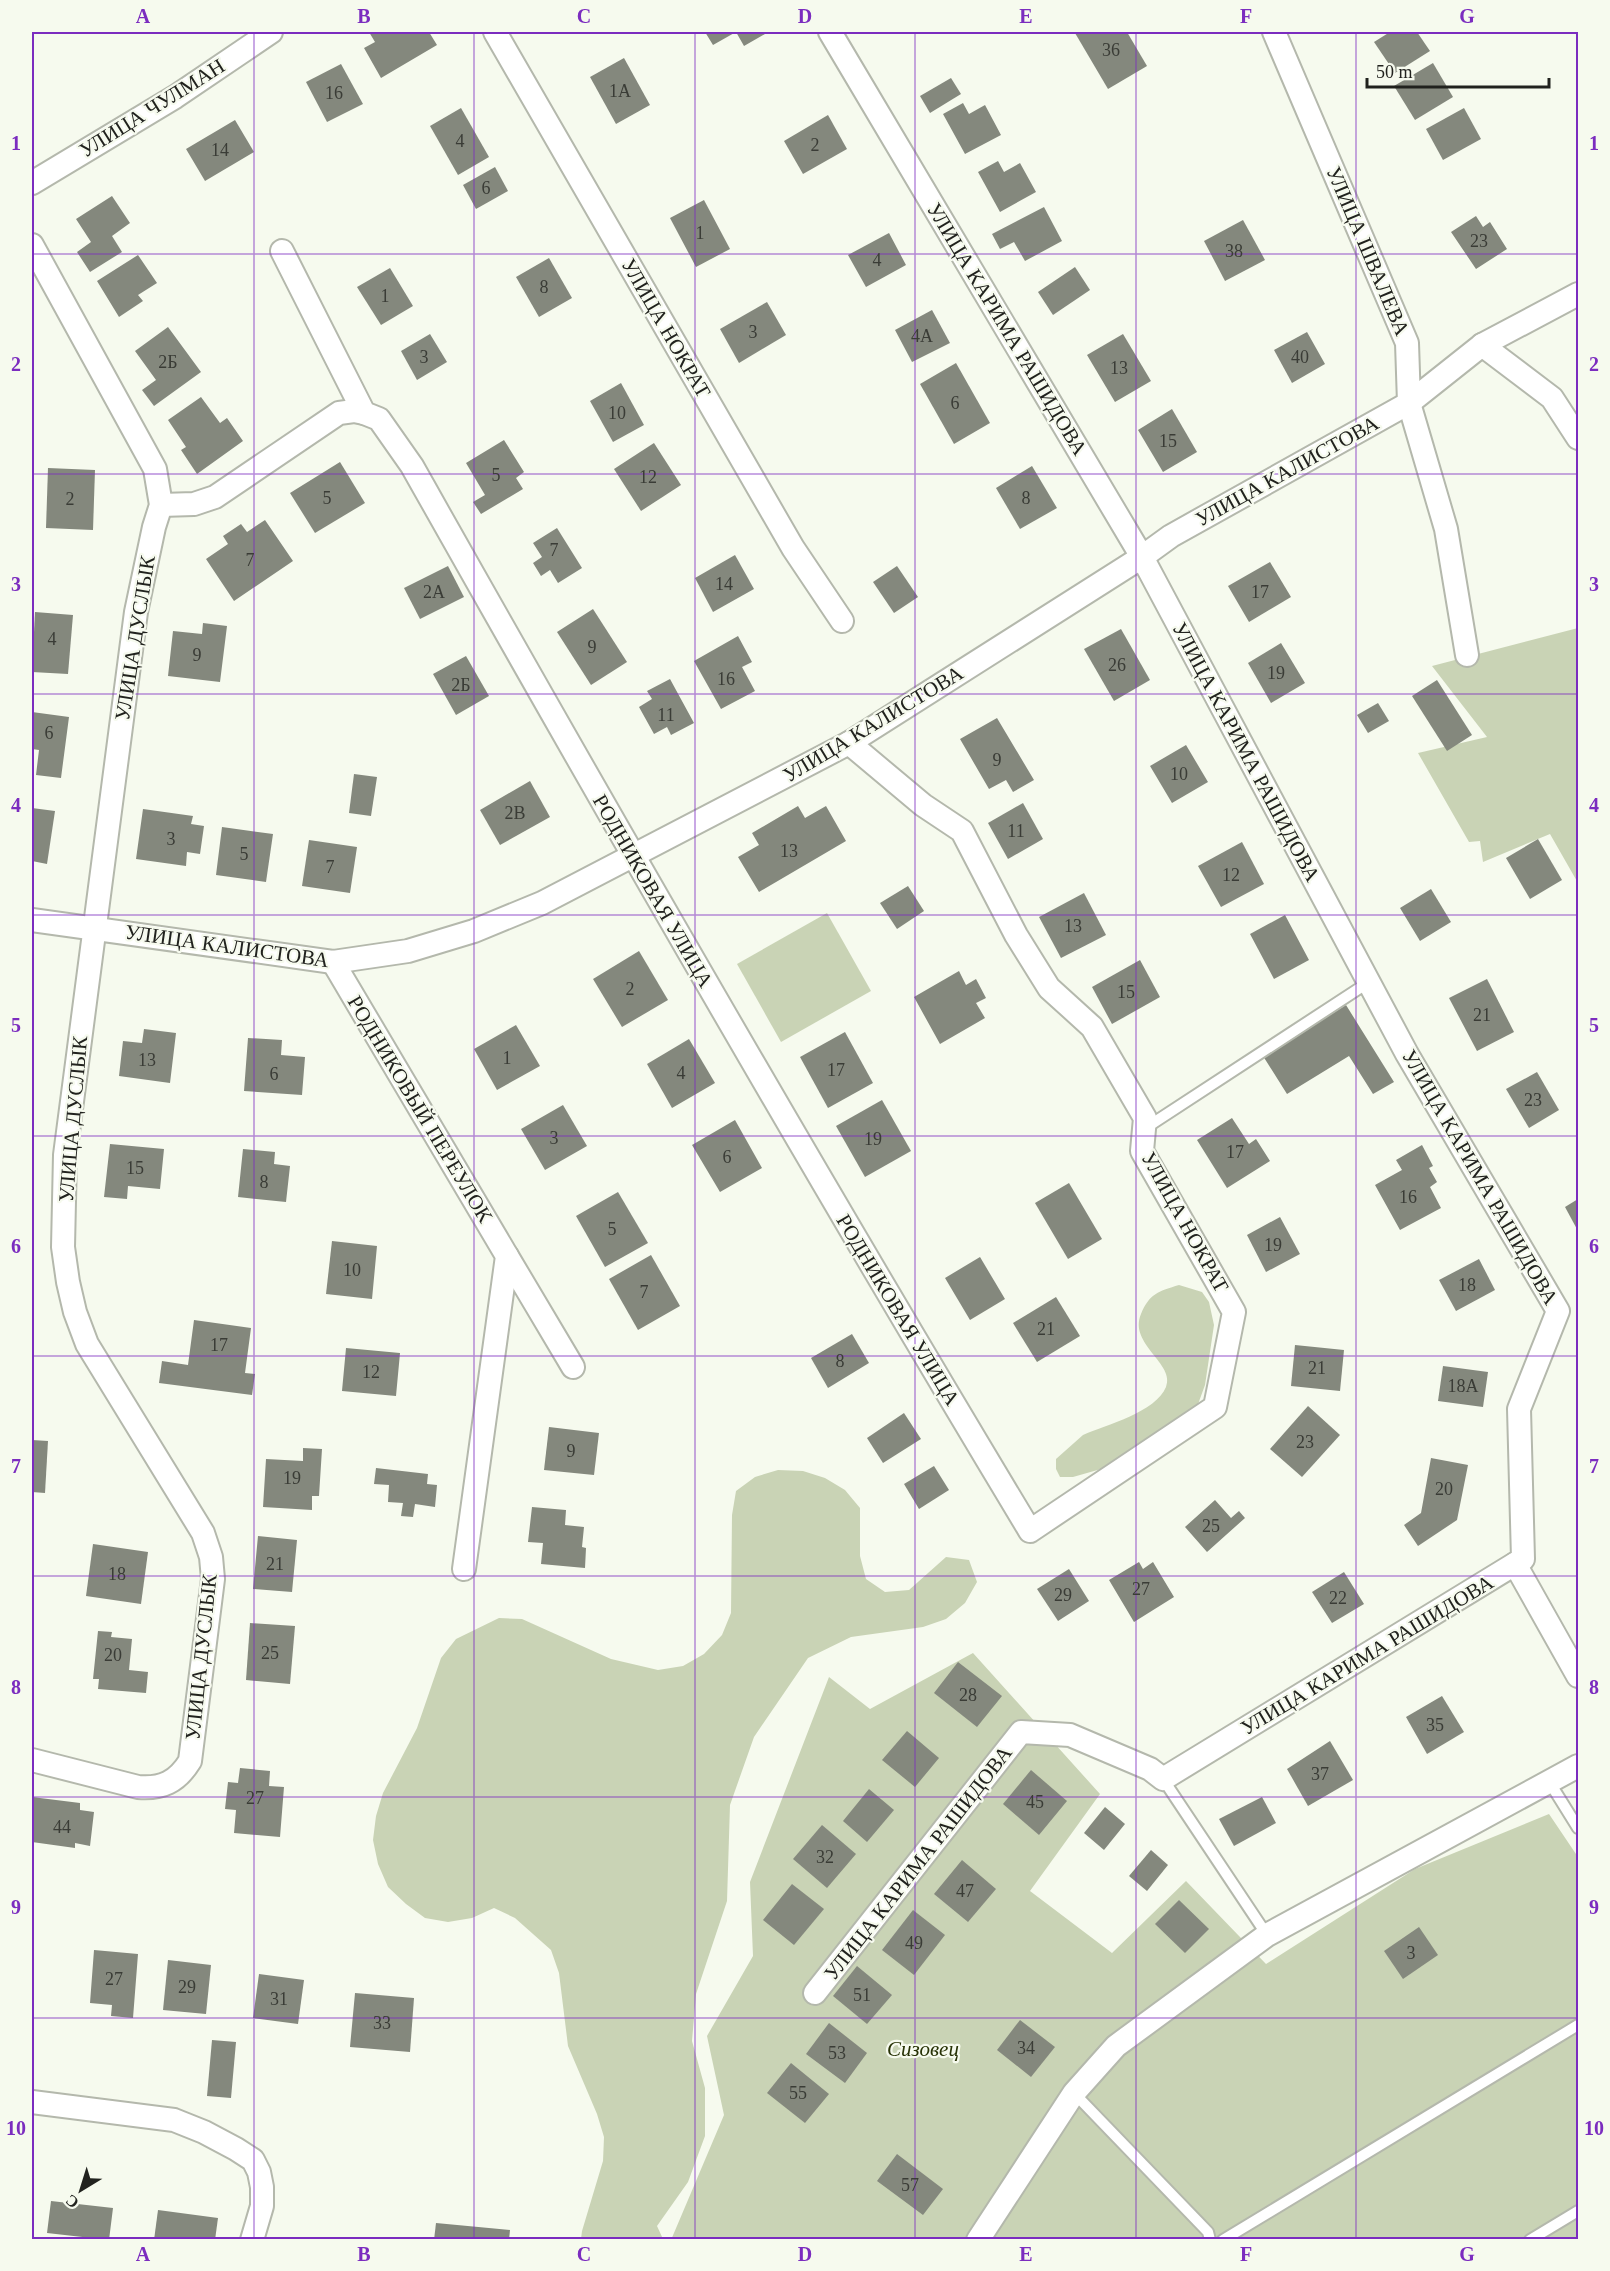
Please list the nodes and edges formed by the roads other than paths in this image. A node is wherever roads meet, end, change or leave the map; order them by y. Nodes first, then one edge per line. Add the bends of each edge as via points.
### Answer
1 (271, 32) edge
2 (495, 32) edge
3 (830, 32) edge
4 (1274, 32) edge
5 (32, 183) edge
6 (32, 245) edge
7 (282, 251) dead end
8 (1578, 294) edge
9 (1482, 345) junction
10 (1409, 403) junction
11 (364, 413) junction
12 (1578, 438) edge
13 (161, 505) junction
14 (1142, 557) junction
15 (842, 621) dead end
16 (1467, 655) dead end
17 (849, 743) junction
18 (632, 856) junction
19 (32, 920) edge
20 (94, 927) junction
21 (333, 962) junction
22 (1369, 982) junction
23 (1144, 1129) junction
24 (507, 1256) junction
25 (573, 1366) dead end
26 (1030, 1531) joint
27 (1515, 1564) junction
28 (464, 1569) dead end
29 (1578, 1676) edge
30 (32, 1760) edge
31 (1578, 1766) edge
32 (1163, 1779) junction
33 (1550, 1783) junction
34 (1578, 1828) edge
35 (1267, 1935) junction
36 (815, 1993) dead end
37 (1578, 2025) edge
38 (1074, 2093) junction
39 (32, 2102) edge
40 (1578, 2211) edge
41 (252, 2240) edge
42 (978, 2240) edge
43 (1210, 2240) edge
44 (1223, 2240) edge
45 (1530, 2240) edge

1 - 5 street, УЛИЦА ЧУЛМАН via 175,97
2 - 15 street, УЛИЦА НОКРАТ via 793,548
3 - 14 street, УЛИЦА КАРИМА РАШИДОВА
4 - 10 street, УЛИЦА ШВАЛЕВА via 1407,343
6 - 13 street, УЛИЦА ДУСЛЫК via 155,469
7 - 11 street, РОДНИКОВАЯ УЛИЦА
8 - 9 street, УЛИЦА КАЛИСТОВА
9 - 10 street, УЛИЦА КАЛИСТОВА
9 - 12 street via 1552,398
10 - 14 street, УЛИЦА КАЛИСТОВА via 1171,536
10 - 16 street, УЛИЦА ШВАЛЕВА via 1446,528
11 - 13 street via 339,412 215,496 194,504
11 - 18 street, РОДНИКОВАЯ УЛИЦА via 379,419 412,466
13 - 20 street, УЛИЦА ДУСЛЫК via 136,612
14 - 17 street, УЛИЦА КАЛИСТОВА
14 - 22 street, УЛИЦА КАРИМА РАШИДОВА
17 - 18 street, УЛИЦА КАЛИСТОВА
17 - 23 street, УЛИЦА НОКРАТ via 923,806 962,831 1016,935 1049,988 1092,1027 1145,1118
18 - 21 street, УЛИЦА КАЛИСТОВА via 542,903 474,931 408,951
18 - 26 street, РОДНИКОВАЯ УЛИЦА
19 - 20 street, УЛИЦА КАЛИСТОВА
20 - 21 street, УЛИЦА КАЛИСТОВА
20 - 30 street, УЛИЦА ДУСЛЫК via 65,1155 63,1247 72,1302 87,1344 203,1533 213,1579 190,1761 184,1772 166,1785 138,1787
21 - 24 street, РОДНИКОВЫЙ ПЕРЕУЛОК
22 - 23 lane
22 - 27 street, УЛИЦА КАРИМА РАШИДОВА via 1558,1311 1519,1409 1523,1559
23 - 26 street, УЛИЦА НОКРАТ via 1142,1151 1234,1312 1215,1407
24 - 25 street, РОДНИКОВЫЙ ПЕРЕУЛОК
24 - 28 street
27 - 29 street
27 - 32 street, УЛИЦА КАРИМА РАШИДОВА
31 - 33 street
32 - 35 lane
32 - 36 street, УЛИЦА КАРИМА РАШИДОВА via 1150,1769 1070,1735 1021,1732
33 - 34 lane
33 - 35 street
35 - 38 street via 1116,2046
37 - 44 lane
38 - 42 street
38 - 43 lane via 1208,2232
39 - 41 street via 174,2120 253,2160 262,2187 262,2206
40 - 45 lane

